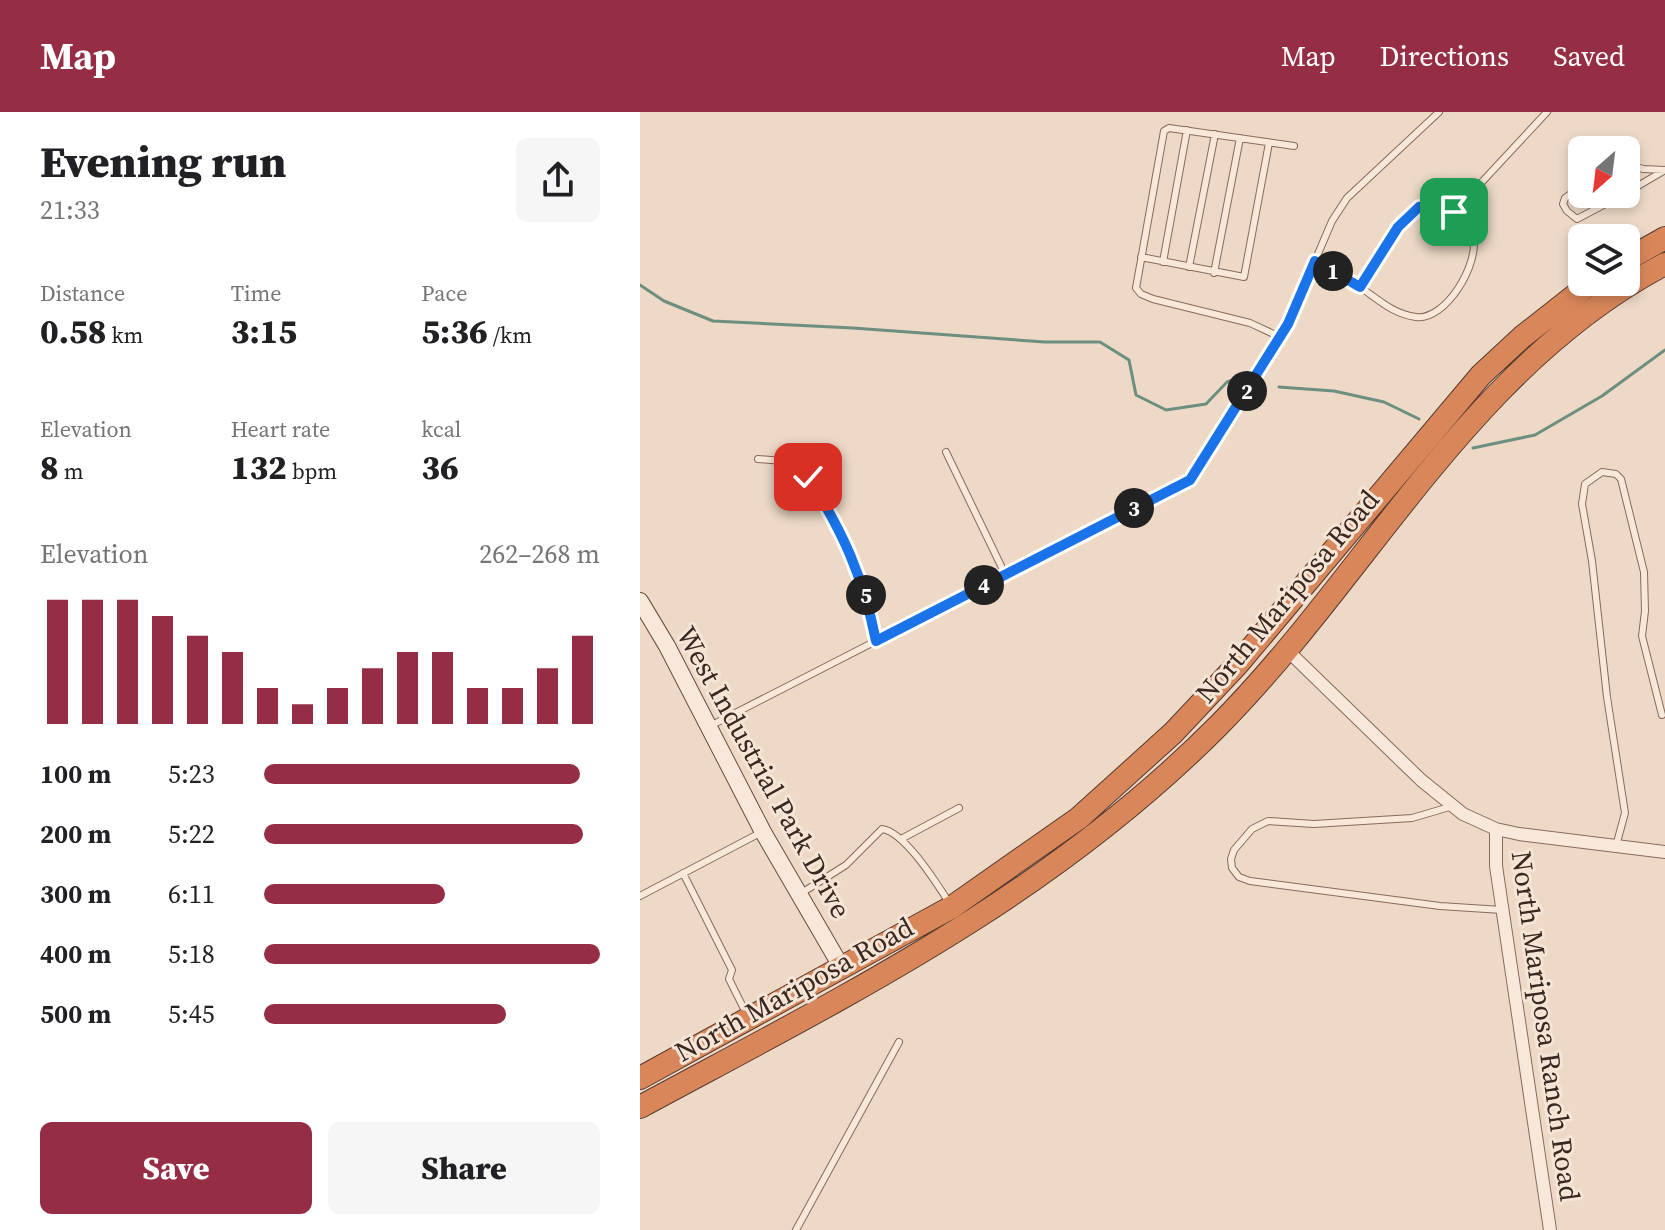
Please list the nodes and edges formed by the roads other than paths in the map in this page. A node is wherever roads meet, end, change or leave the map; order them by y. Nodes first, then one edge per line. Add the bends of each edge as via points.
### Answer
1 (1439, 112) edge
2 (1547, 112) edge
3 (1187, 130) junction
4 (1215, 134) junction
5 (1240, 138) junction
6 (1269, 143) junction
7 (1294, 146) dead end
8 (1640, 168) edge
9 (1665, 170) edge
10 (1640, 184) edge
11 (1568, 197) edge
12 (1597, 208) edge
13 (1454, 212) junction
14 (1665, 238) edge
15 (1640, 252) edge
16 (1141, 257) junction
17 (1315, 261) junction
18 (1163, 262) junction
19 (1665, 264) edge
20 (1189, 267) junction
21 (1214, 273) junction
22 (1360, 287) junction
23 (1574, 296) edge
24 (1280, 337) junction
25 (946, 452) dead end
26 (758, 459) dead end
27 (1411, 474) junction
28 (1005, 574) junction
29 (640, 601) edge
30 (876, 641) junction
31 (1287, 650) junction
32 (1662, 715) dead end
33 (709, 727) junction
34 (1453, 806) junction
35 (959, 808) dead end
36 (1496, 829) junction
37 (763, 832) junction
38 (901, 839) junction
39 (1616, 846) junction
40 (1665, 852) edge
41 (1014, 866) junction
42 (683, 873) junction
43 (1029, 885) junction
44 (799, 895) junction
45 (640, 896) edge
46 (952, 907) junction
47 (1502, 910) junction
48 (842, 968) junction
49 (750, 1020) junction
50 (899, 1042) dead end
51 (640, 1078) edge
52 (674, 1089) junction
53 (640, 1107) edge
54 (796, 1230) edge
55 (1550, 1230) edge

1 - 17 lane via 1347,198
2 - 13 lane
3 - 4 lane
3 - 16 lane via 1169,128 1161,137
3 - 18 lane
4 - 5 lane
4 - 20 lane
5 - 6 lane
5 - 21 lane
6 - 7 lane
6 - 21 lane via 1244,276
8 - 9 lane
9 - 10 lane
11 - 12 lane via 1567,211 1577,219
13 - 22 lane via 1438,203 1419,207 1398,227
13 - 22 lane via 1473,233 1473,263 1434,314 1402,314
14 - 15 highway
16 - 18 lane
16 - 24 lane via 1136,288 1141,294 1250,323
17 - 22 lane
17 - 24 lane
18 - 20 lane
19 - 27 highway, North Mariposa Road via 1533,357
20 - 21 lane
23 - 27 highway, North Mariposa Road via 1470,387 1440,423
24 - 28 lane via 1190,480
25 - 28 lane
26 - 30 lane via 783,461 808,477 853,560
27 - 31 highway, North Mariposa Road
27 - 41 highway, North Mariposa Road via 1192,713 1088,810
28 - 30 lane
29 - 33 street, West Industrial Park Drive
30 - 33 lane
31 - 34 street
31 - 41 highway via 1266,657 1140,778
31 - 43 highway, North Mariposa Road via 1177,765
32 - 39 lane via 1642,636 1644,572 1629,510 1621,479 1602,472 1585,484 1582,504 1625,813
33 - 37 street, West Industrial Park Drive
34 - 36 street
34 - 47 lane via 1412,818 1268,821 1252,829 1234,850 1232,868 1250,881
35 - 38 lane
36 - 39 street
36 - 47 street, North Mariposa Ranch Road
37 - 42 lane
37 - 44 street, West Industrial Park Drive
38 - 44 lane via 882,829 846,865
38 - 46 lane
39 - 40 street
41 - 46 highway, North Mariposa Road
42 - 45 lane
42 - 49 lane via 732,970 729,979
43 - 48 highway via 872,966 850,972
43 - 52 highway, North Mariposa Road via 910,961
44 - 48 street, West Industrial Park Drive
46 - 48 highway, North Mariposa Road
47 - 55 street, North Mariposa Ranch Road
48 - 49 highway, North Mariposa Road
48 - 52 highway via 842,977 825,993
49 - 51 highway, North Mariposa Road
50 - 54 lane
52 - 53 highway, North Mariposa Road

